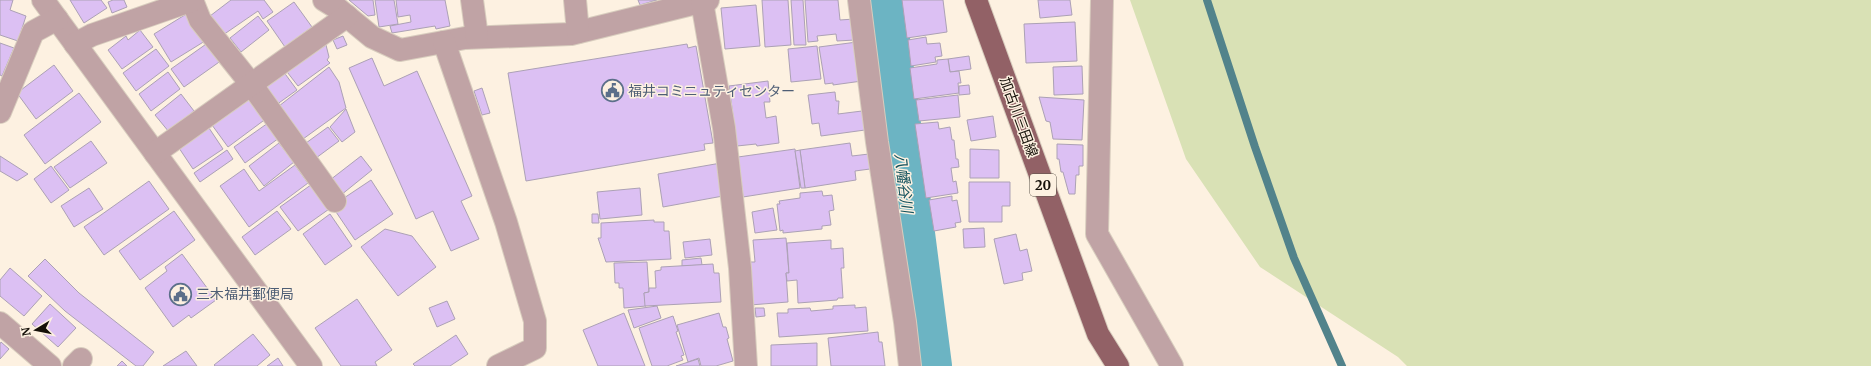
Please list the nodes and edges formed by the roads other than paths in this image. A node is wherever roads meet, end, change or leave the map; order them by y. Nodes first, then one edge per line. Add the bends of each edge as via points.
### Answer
1 (43, 0) edge
2 (192, 0) edge
3 (472, 0) edge
4 (575, 0) edge
5 (859, 0) edge
6 (976, 0) edge
7 (1102, 0) edge
8 (328, 1) edge
9 (705, 1) edge
10 (347, 16) junction
11 (57, 19) junction
12 (578, 32) junction
13 (477, 37) junction
14 (444, 42) junction
15 (75, 44) junction
16 (250, 84) junction
17 (0, 112) edge
18 (155, 153) junction
19 (335, 201) dead end
20 (0, 323) edge
21 (537, 357) edge
22 (50, 366) edge
23 (311, 366) edge
24 (498, 366) edge
25 (746, 366) edge
26 (910, 366) edge
27 (1118, 366) edge
28 (1172, 366) edge

1 - 11 street
2 - 15 street via 92,35
2 - 16 street via 200,20
3 - 13 street
4 - 12 street
5 - 26 street
6 - 27 main road, 加古川三田線 / 20 via 1098,334
7 - 28 street via 1097,234
8 - 10 street
9 - 12 street
9 - 25 street via 724,128 740,268
10 - 14 street via 372,37 400,50
10 - 16 street
11 - 15 street
11 - 17 street via 33,32
12 - 13 street
13 - 14 street
14 - 21 street via 506,222 535,321
15 - 18 street
16 - 18 street
16 - 19 street
18 - 23 street
20 - 22 street
21 - 24 street

